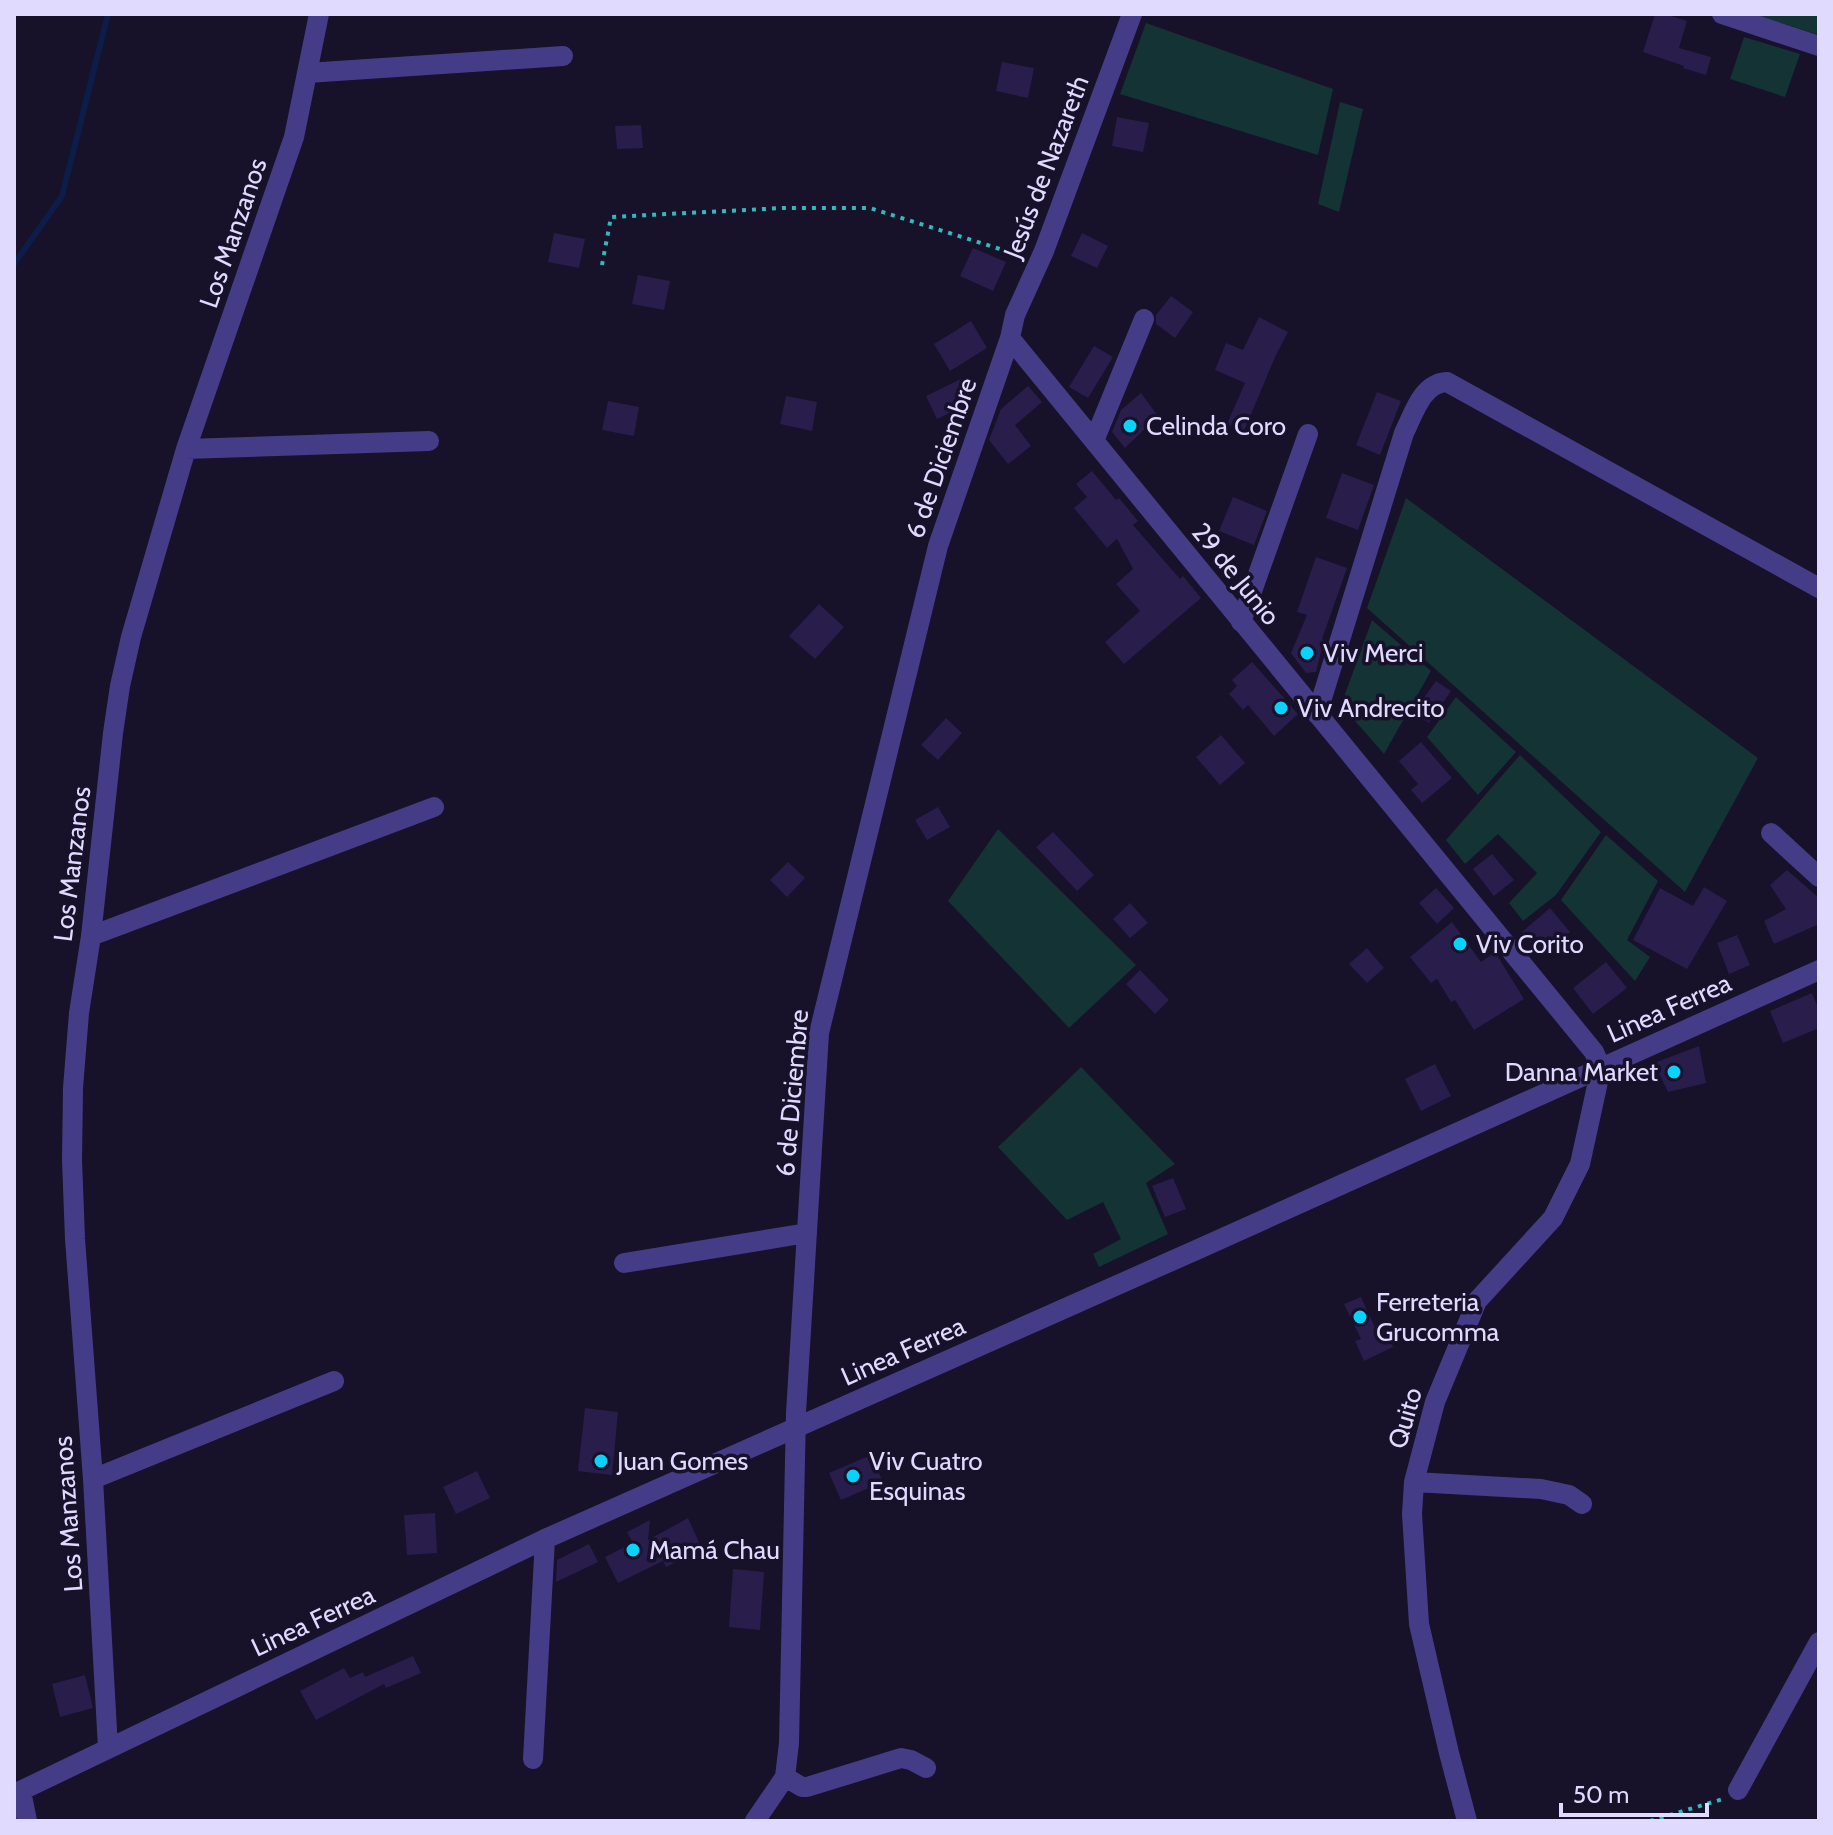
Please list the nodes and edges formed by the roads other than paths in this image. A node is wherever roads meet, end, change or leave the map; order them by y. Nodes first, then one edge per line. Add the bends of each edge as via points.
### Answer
1 (319, 14) edge
2 (1132, 14) edge
3 (1722, 14) edge
4 (1819, 46) edge
5 (563, 56) dead end
6 (307, 73) junction
7 (1144, 319) dead end
8 (1010, 338) junction
9 (1308, 434) dead end
10 (429, 441) dead end
11 (1094, 441) junction
12 (186, 449) junction
13 (1819, 588) edge
14 (1241, 622) junction
15 (1317, 714) junction
16 (434, 807) dead end
17 (1771, 833) dead end
18 (1819, 877) edge
19 (91, 936) junction
20 (1819, 970) edge
21 (1601, 1068) junction
22 (807, 1233) junction
23 (624, 1263) dead end
24 (334, 1381) dead end
25 (795, 1427) junction
26 (93, 1479) junction
27 (1414, 1482) junction
28 (1582, 1504) dead end
29 (545, 1539) junction
30 (1819, 1642) edge
31 (108, 1748) junction
32 (533, 1759) dead end
33 (926, 1768) dead end
34 (785, 1777) junction
35 (1738, 1790) road end
36 (18, 1792) edge
37 (27, 1821) edge
38 (755, 1821) edge
39 (1467, 1821) edge

1 - 6 street, Los Manzanos
2 - 8 street, Jesús de Nazareth
3 - 4 street
5 - 6 street
6 - 12 street, Los Manzanos via 294,137
7 - 11 street
8 - 11 street, 29 de Junio
8 - 22 street, 6 de Diciembre via 938,546 819,1033
9 - 14 street
10 - 12 street
11 - 14 street, 29 de Junio
12 - 19 street, Los Manzanos via 120,686
13 - 15 street via 1447,382 1437,383 1426,391 1404,433
14 - 15 street, 29 de Junio
15 - 21 street, 29 de Junio via 1594,1052
16 - 19 street
17 - 18 street
19 - 26 street, Los Manzanos via 79,1013 72,1160
20 - 21 street, Linea Ferrea
21 - 25 street, Linea Ferrea
21 - 27 street, Quito via 1580,1164 1553,1218 1477,1301 1435,1402
22 - 23 street
22 - 25 street, 6 de Diciembre
24 - 26 street
25 - 29 street, Linea Ferrea
25 - 34 street, 6 de Diciembre
26 - 31 street, Los Manzanos
27 - 28 street via 1541,1489
27 - 39 street, Quito via 1419,1624
29 - 31 street, Linea Ferrea
29 - 32 street
30 - 35 street
31 - 36 street, Linea Ferrea
33 - 34 street via 901,1758 807,1787
34 - 38 street, 6 de Diciembre
36 - 37 street

